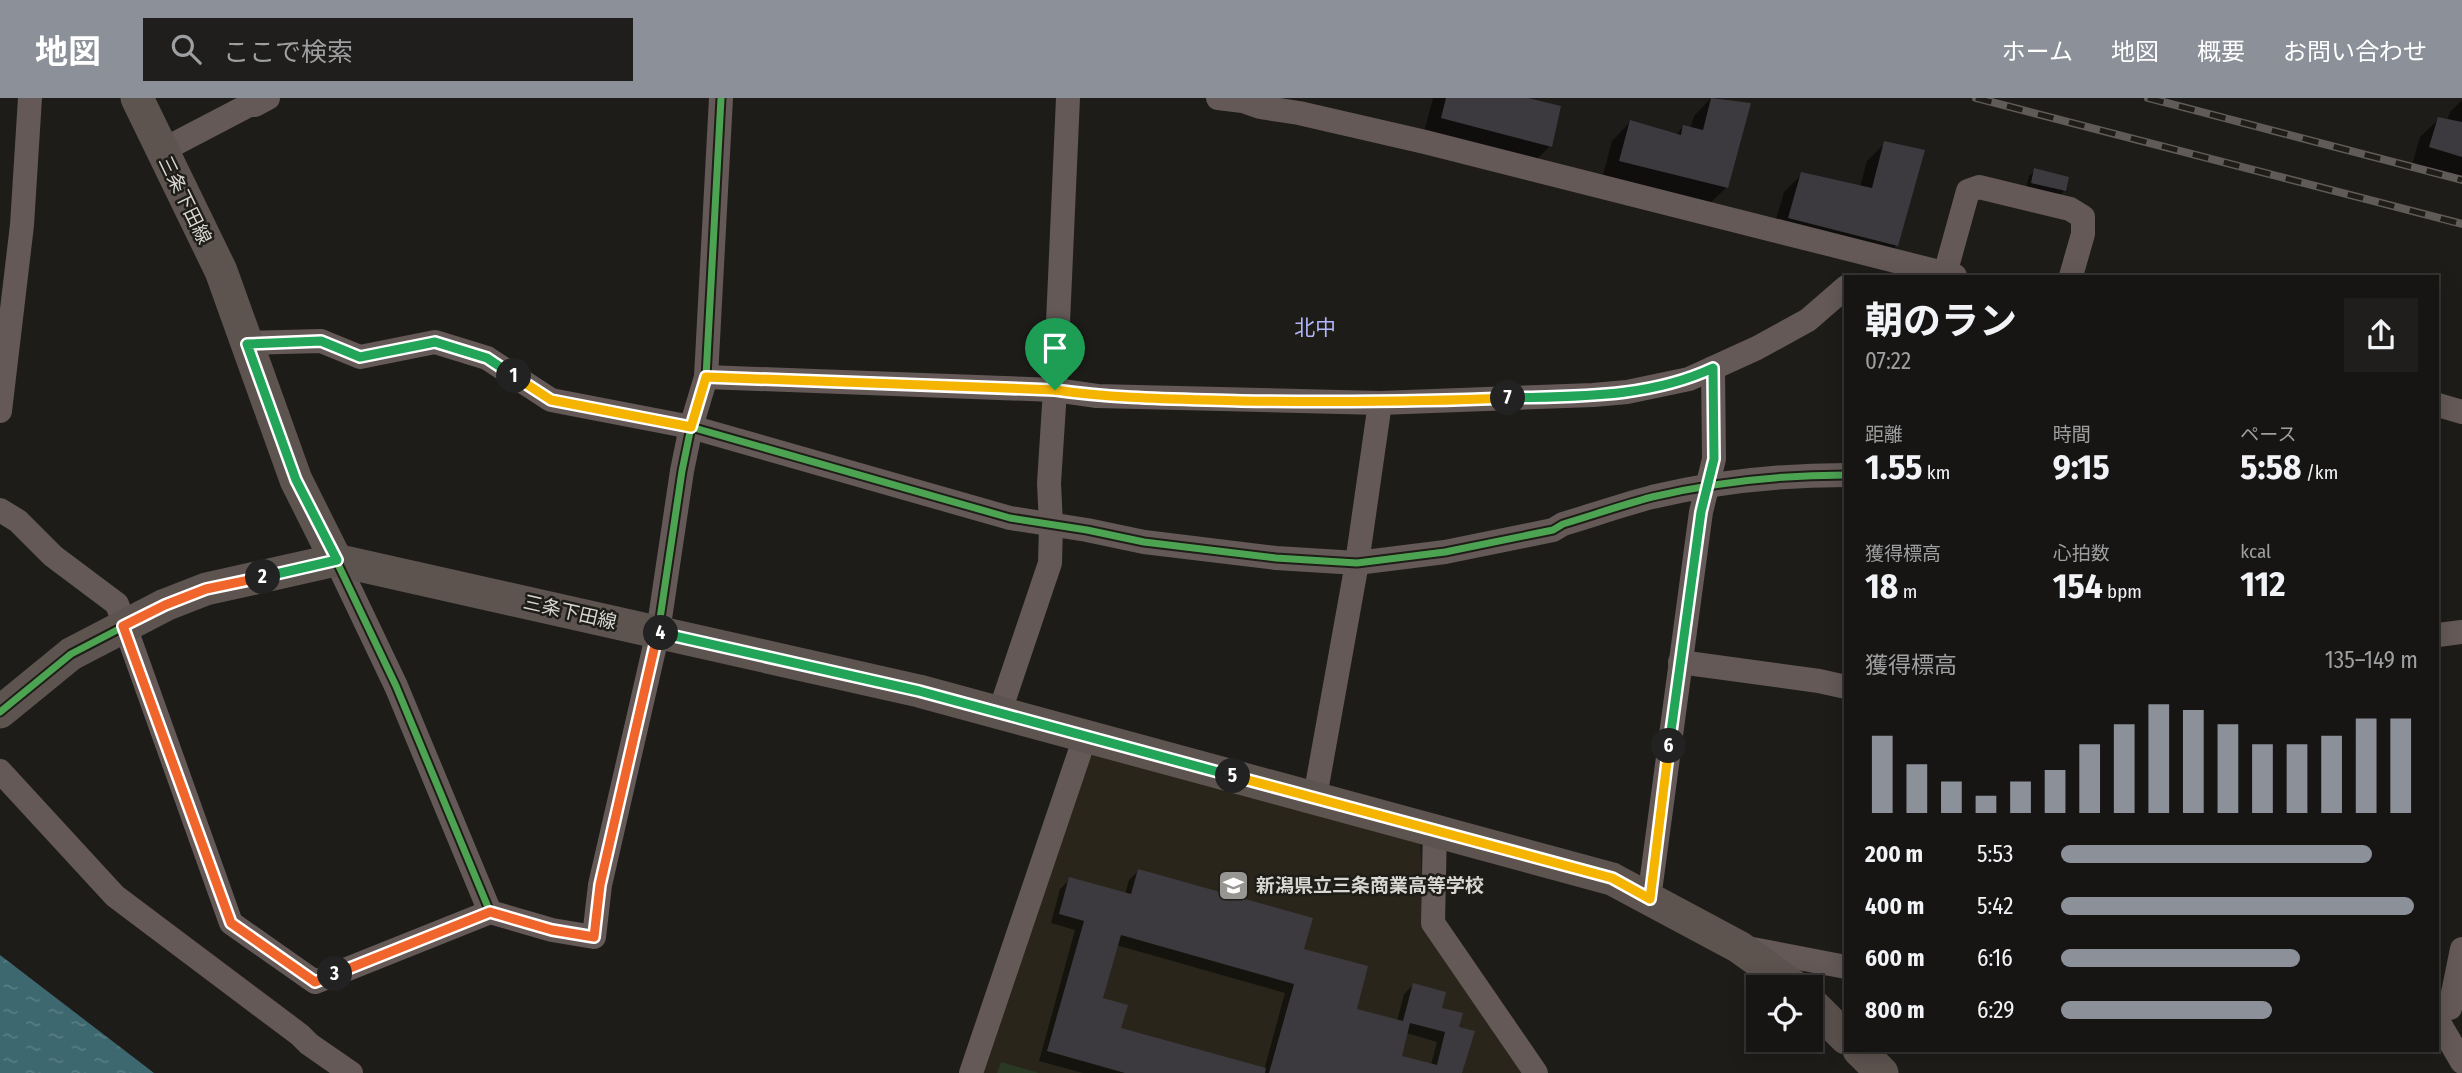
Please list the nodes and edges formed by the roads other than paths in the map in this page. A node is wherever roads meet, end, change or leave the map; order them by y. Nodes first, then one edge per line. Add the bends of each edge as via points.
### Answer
1 (30, 98) edge
2 (136, 98) edge
3 (268, 98) edge
4 (721, 98) edge
5 (1068, 98) edge
6 (1226, 99) edge
7 (161, 151) junction
8 (1874, 257) junction
9 (1857, 275) edge
10 (1950, 275) edge
11 (2071, 275) edge
12 (1844, 289) edge
13 (247, 344) junction
14 (1713, 368) junction
15 (706, 377) junction
16 (1055, 390) junction
17 (1380, 403) junction
18 (2439, 405) edge
19 (0, 411) edge
20 (2462, 412) edge
21 (691, 427) junction
22 (1844, 475) edge
23 (1708, 486) junction
24 (0, 510) edge
25 (1051, 525) junction
26 (337, 560) junction
27 (1357, 563) junction
28 (123, 626) junction
29 (658, 632) junction
30 (2462, 632) edge
31 (2439, 635) edge
32 (1680, 662) junction
33 (1844, 687) edge
34 (0, 712) edge
35 (999, 714) junction
36 (1085, 737) junction
37 (0, 771) edge
38 (1315, 797) junction
39 (1435, 830) junction
40 (1650, 899) junction
41 (490, 912) junction
42 (1739, 947) junction
43 (2462, 948) edge
44 (1844, 967) edge
45 (1778, 975) edge
46 (2447, 1012) edge
47 (1823, 1015) edge
48 (1844, 1036) edge
49 (1861, 1052) edge
50 (2462, 1062) edge
51 (351, 1073) edge
52 (971, 1073) edge
53 (1536, 1073) edge
54 (1882, 1073) edge

1 - 19 street via 22,225
2 - 7 main road, 三条下田線
3 - 7 street
4 - 15 street
5 - 16 street
6 - 8 street via 1425,142
7 - 13 main road, 三条下田線 via 221,271
8 - 9 street
8 - 10 street
10 - 11 street via 1968,191 1979,187 2070,209 2083,217
12 - 14 street via 1808,320
13 - 21 street via 321,341 360,357 435,342 487,358 551,400
13 - 26 main road, 三条下田線 via 296,480
14 - 17 street via 1689,379 1627,392
14 - 23 street via 1714,459
15 - 16 street
15 - 21 street
16 - 17 street via 1097,396
16 - 25 street
17 - 27 street
18 - 20 street
21 - 25 street via 1010,518
21 - 29 street
22 - 23 street via 1797,475
23 - 27 street via 1652,497 1553,530 1446,552
23 - 32 street
24 - 28 street via 117,604
25 - 27 street via 1144,542
25 - 35 street via 1050,563
26 - 28 main road via 206,589
26 - 29 main road, 三条下田線
26 - 41 street
27 - 38 street
28 - 34 main road via 71,654
28 - 41 street via 231,923 315,982
29 - 35 main road, 三条下田線 via 919,691
29 - 41 street via 600,885 594,937
30 - 31 street
32 - 33 street
32 - 40 street
35 - 36 main road, 三条下田線
36 - 38 main road, 三条下田線
36 - 52 street
37 - 51 street via 115,896
38 - 39 main road, 三条下田線
39 - 40 main road, 三条下田線 via 1612,878
39 - 53 street via 1433,923
40 - 42 main road, 三条下田線
42 - 44 street
42 - 45 main road, 三条下田線
43 - 46 street
46 - 50 street
47 - 48 main road
49 - 54 main road

